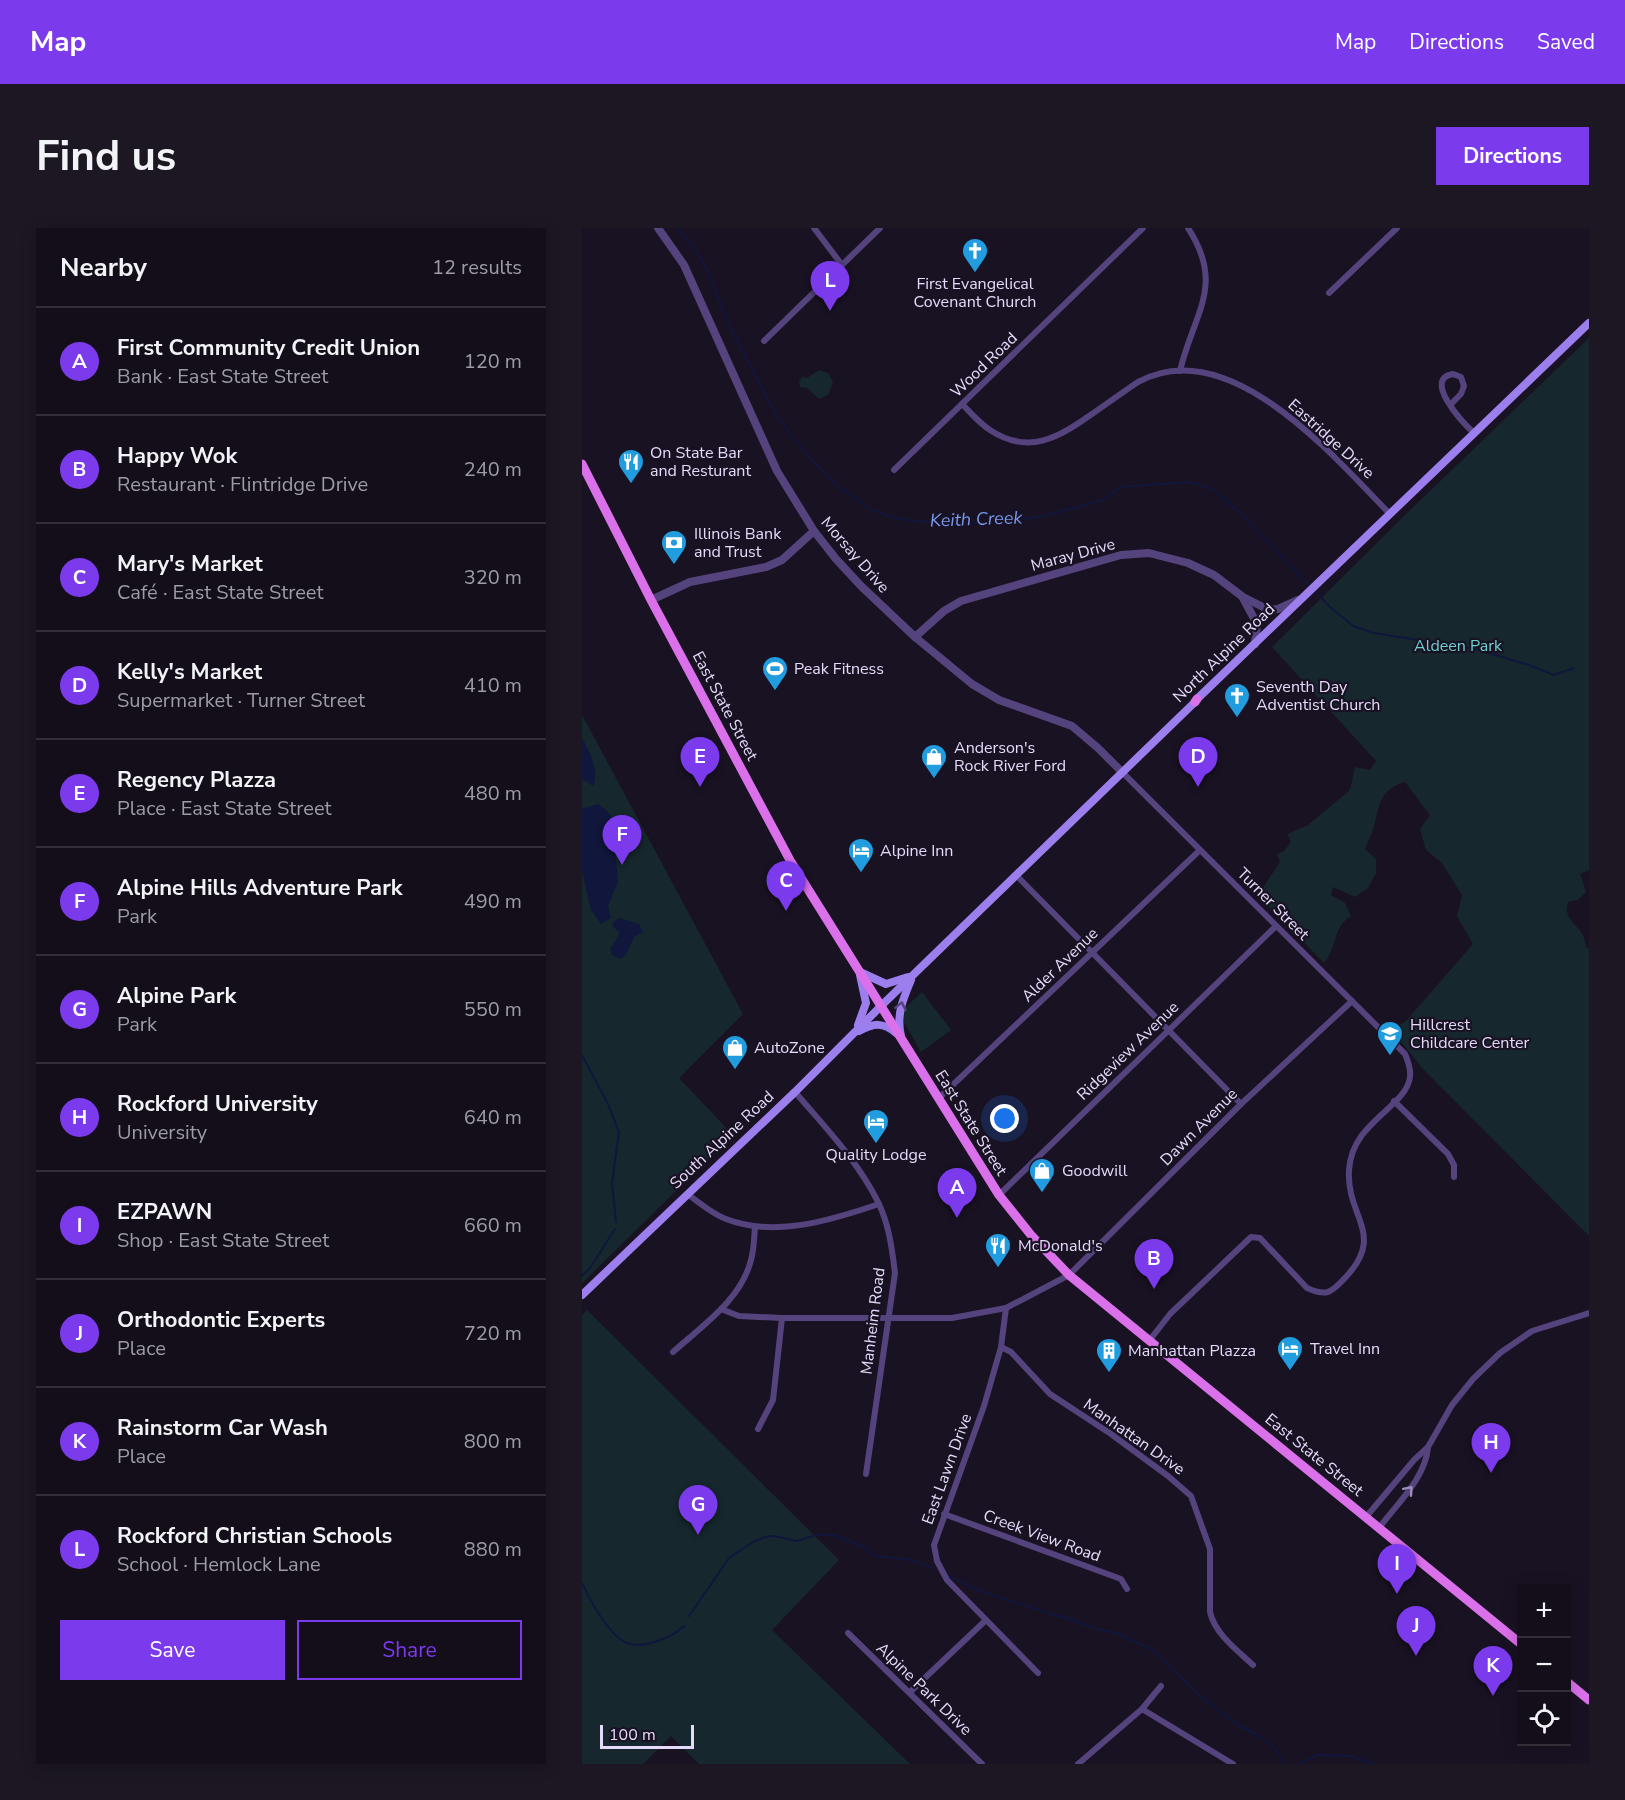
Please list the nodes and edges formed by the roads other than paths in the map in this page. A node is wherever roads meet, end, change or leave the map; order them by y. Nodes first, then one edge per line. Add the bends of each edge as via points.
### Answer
1 (658, 228) edge
2 (814, 228) edge
3 (880, 228) edge
4 (1143, 228) edge
5 (1188, 228) edge
6 (1396, 228) edge
7 (842, 265) junction
8 (1329, 293) dead end
9 (1589, 323) edge
10 (764, 340) dead end
11 (1180, 371) junction
12 (1451, 404) junction
13 (962, 405) junction
14 (1474, 433) junction
15 (582, 464) edge
16 (894, 470) dead end
17 (1389, 513) junction
18 (814, 531) junction
19 (1305, 596) junction
20 (1243, 597) junction
21 (651, 600) junction
22 (915, 637) junction
23 (1255, 644) junction
24 (1122, 772) junction
25 (1200, 850) junction
26 (1016, 875) junction
27 (1276, 926) junction
28 (1092, 954) junction
29 (859, 971) junction
30 (913, 975) junction
31 (1352, 1001) junction
32 (881, 1006) junction
33 (1169, 1030) junction
34 (853, 1034) junction
35 (902, 1040) junction
36 (795, 1092) junction
37 (938, 1099) junction
38 (1394, 1101) junction
39 (1241, 1104) junction
40 (1454, 1177) dead end
41 (687, 1194) junction
42 (999, 1195) junction
43 (879, 1204) junction
44 (755, 1227) junction
45 (1069, 1275) junction
46 (582, 1295) edge
47 (1006, 1308) junction
48 (721, 1309) junction
49 (1589, 1312) edge
50 (890, 1316) junction
51 (782, 1318) junction
52 (1149, 1341) junction
53 (1001, 1347) junction
54 (673, 1352) dead end
55 (758, 1429) dead end
56 (1428, 1447) junction
57 (866, 1474) dead end
58 (944, 1514) junction
59 (1366, 1517) junction
60 (1379, 1528) junction
61 (1126, 1588) dead end
62 (986, 1620) junction
63 (848, 1633) dead end
64 (1517, 1641) edge
65 (1253, 1665) dead end
66 (1038, 1673) dead end
67 (1571, 1685) edge
68 (1161, 1686) dead end
69 (910, 1692) junction
70 (1589, 1700) edge
71 (1142, 1709) junction
72 (982, 1764) edge
73 (1078, 1764) edge
74 (1233, 1764) edge

1 - 18 street, Morsay Drive via 684,265 777,471
2 - 7 street
3 - 7 street
4 - 13 street, Wood Road
5 - 11 street via 1204,261 1206,288
6 - 8 street
7 - 10 street
9 - 14 main road, North Alpine Road
11 - 13 street, Eastridge Drive via 1144,378 1061,435 1038,442 999,436
11 - 17 street, Eastridge Drive via 1219,376 1278,408 1323,446
12 - 12 street via 1464,386 1461,377 1453,374 1444,377 1441,385
12 - 14 street
13 - 16 street, Wood Road
14 - 17 main road, North Alpine Road
15 - 21 main road, East State Street
17 - 19 main road, North Alpine Road
18 - 21 street via 782,560 766,567 690,582
18 - 22 street, Morsay Drive via 861,586
19 - 20 street via 1269,610
19 - 23 main road, North Alpine Road
20 - 22 street, Maray Drive via 1214,575 1188,563 1149,553 1121,555 961,601
20 - 23 street via 1257,624
21 - 29 main road, East State Street via 791,862
22 - 24 street, Morsay Drive via 972,684 999,700 1072,726
23 - 24 main road, North Alpine Road
24 - 25 street, Turner Street
24 - 26 main road, North Alpine Road
25 - 27 street, Turner Street
25 - 28 street, Alder Avenue
26 - 28 street
26 - 30 main road, North Alpine Road
27 - 31 street, Turner Street
27 - 33 street, Ridgeview Avenue
28 - 33 street
28 - 37 street, Alder Avenue
29 - 30 main road via 885,984
29 - 32 main road, East State Street
29 - 34 main road via 866,1003
30 - 32 main road, North Alpine Road
35 -> 30 main road via 900,1005
31 - 38 street, Turner Street via 1405,1054 1410,1077 1405,1090
31 - 39 street, Dawn Avenue
32 - 34 main road, South Alpine Road
32 - 35 main road, East State Street
33 - 39 street
33 - 42 street, Ridgeview Avenue
34 - 35 main road via 882,1024
34 - 36 main road, South Alpine Road
35 - 37 main road, East State Street
36 - 41 main road, South Alpine Road
36 - 43 street, Manheim Road via 851,1159
37 - 42 main road, East State Street
38 - 40 street via 1448,1154 1454,1165
38 - 52 street via 1364,1131 1351,1158 1349,1192 1364,1245 1355,1268 1333,1290 1325,1294 1307,1288 1260,1238 1251,1237 1170,1314
39 - 45 street, Dawn Avenue
41 - 44 street via 724,1219
41 - 46 main road, South Alpine Road
42 - 45 main road, East State Street
43 - 44 street via 840,1218
43 - 50 street, Manheim Road via 891,1240 896,1274
44 - 48 street via 751,1261 738,1289
45 - 47 street, Dawn Avenue
45 - 52 main road, East State Street
47 - 50 street, Dawn Avenue via 952,1318
47 - 53 street, East Lawn Drive
48 - 51 street, Dawn Avenue via 739,1316
48 - 54 street
49 - 56 street via 1532,1331 1500,1353 1452,1405
50 - 51 street, Dawn Avenue
50 - 57 street, Manheim Road
51 - 55 street via 773,1400
52 - 59 main road, East State Street
53 - 58 street, East Lawn Drive
53 - 65 street, Manhattan Drive via 1011,1352 1050,1394 1111,1434 1191,1496 1210,1550 1212,1621
56 - 59 street
60 -> 56 street via 1418,1479
58 - 61 street, Creek View Road via 1121,1579
58 - 62 street, East Lawn Drive via 934,1545 937,1561 947,1580
59 - 60 main road, East State Street
60 - 64 main road, East State Street
62 - 66 street, East Lawn Drive
62 - 69 street
63 - 69 street, Alpine Park Drive
67 - 70 main road
68 - 71 street
69 - 72 street, Alpine Park Drive
71 - 73 street
71 - 74 street

